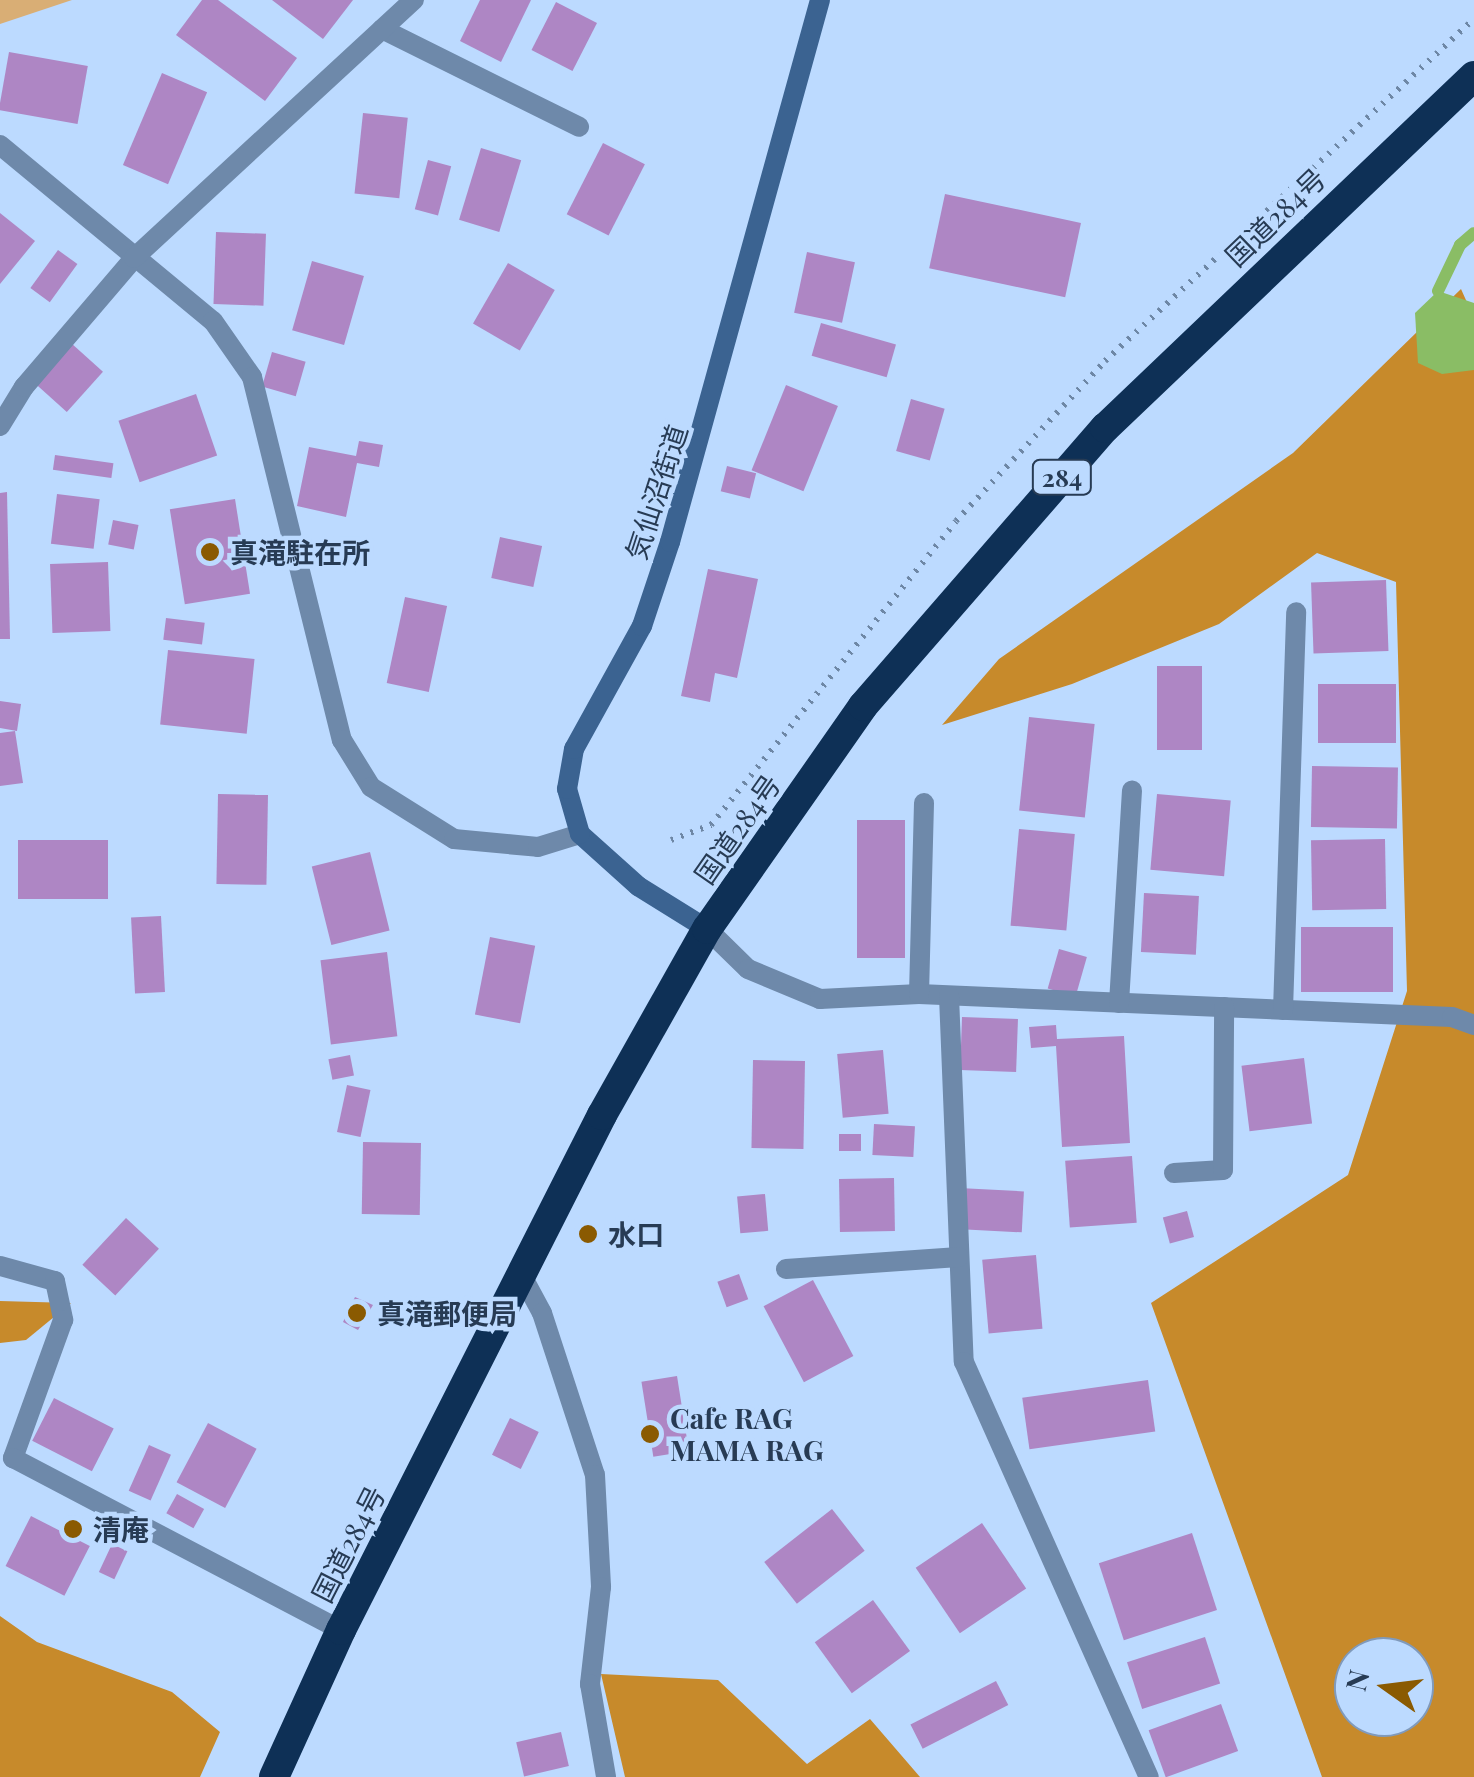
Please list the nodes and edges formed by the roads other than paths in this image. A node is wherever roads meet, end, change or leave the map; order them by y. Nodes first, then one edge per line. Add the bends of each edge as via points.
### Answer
1 (414, 0) edge
2 (820, 0) edge
3 (382, 29) junction
4 (1474, 76) edge
5 (579, 126) dead end
6 (0, 145) edge
7 (134, 258) junction
8 (0, 426) edge
9 (1296, 612) dead end
10 (1132, 790) dead end
11 (924, 803) dead end
12 (580, 834) junction
13 (707, 929) junction
14 (919, 994) junction
15 (949, 996) junction
16 (1119, 1003) junction
17 (1224, 1007) junction
18 (1283, 1010) junction
19 (1474, 1025) edge
20 (1174, 1173) dead end
21 (959, 1256) junction
22 (0, 1266) edge
23 (786, 1268) dead end
24 (521, 1274) junction
25 (341, 1630) junction
26 (274, 1777) edge
27 (606, 1777) edge
28 (1150, 1777) edge

1 - 3 street
2 - 12 street, 気仙沼街道 via 778,133 710,412 670,542 642,626 574,749 567,789
3 - 5 street
3 - 7 street
4 - 13 highway, 国道284号 / 284 via 1093,442 862,706
6 - 7 street
7 - 8 street
7 - 12 street via 212,321 252,377 342,740 371,787 454,838 538,847
9 - 18 street
10 - 16 street
11 - 14 street
12 - 13 street via 638,886
13 - 14 street via 748,969 820,999
13 - 24 highway, 国道284号 / 284
14 - 15 street
15 - 16 street
15 - 21 street
16 - 17 street
17 - 18 street
17 - 20 street via 1223,1170
18 - 19 street via 1452,1017
21 - 23 street
21 - 28 street via 964,1362
22 - 25 street via 56,1281 63,1320 14,1458
24 - 25 highway, 国道284号 / 284
24 - 27 street via 542,1314 595,1475 601,1587 590,1684
25 - 26 highway, 国道284号 / 284

